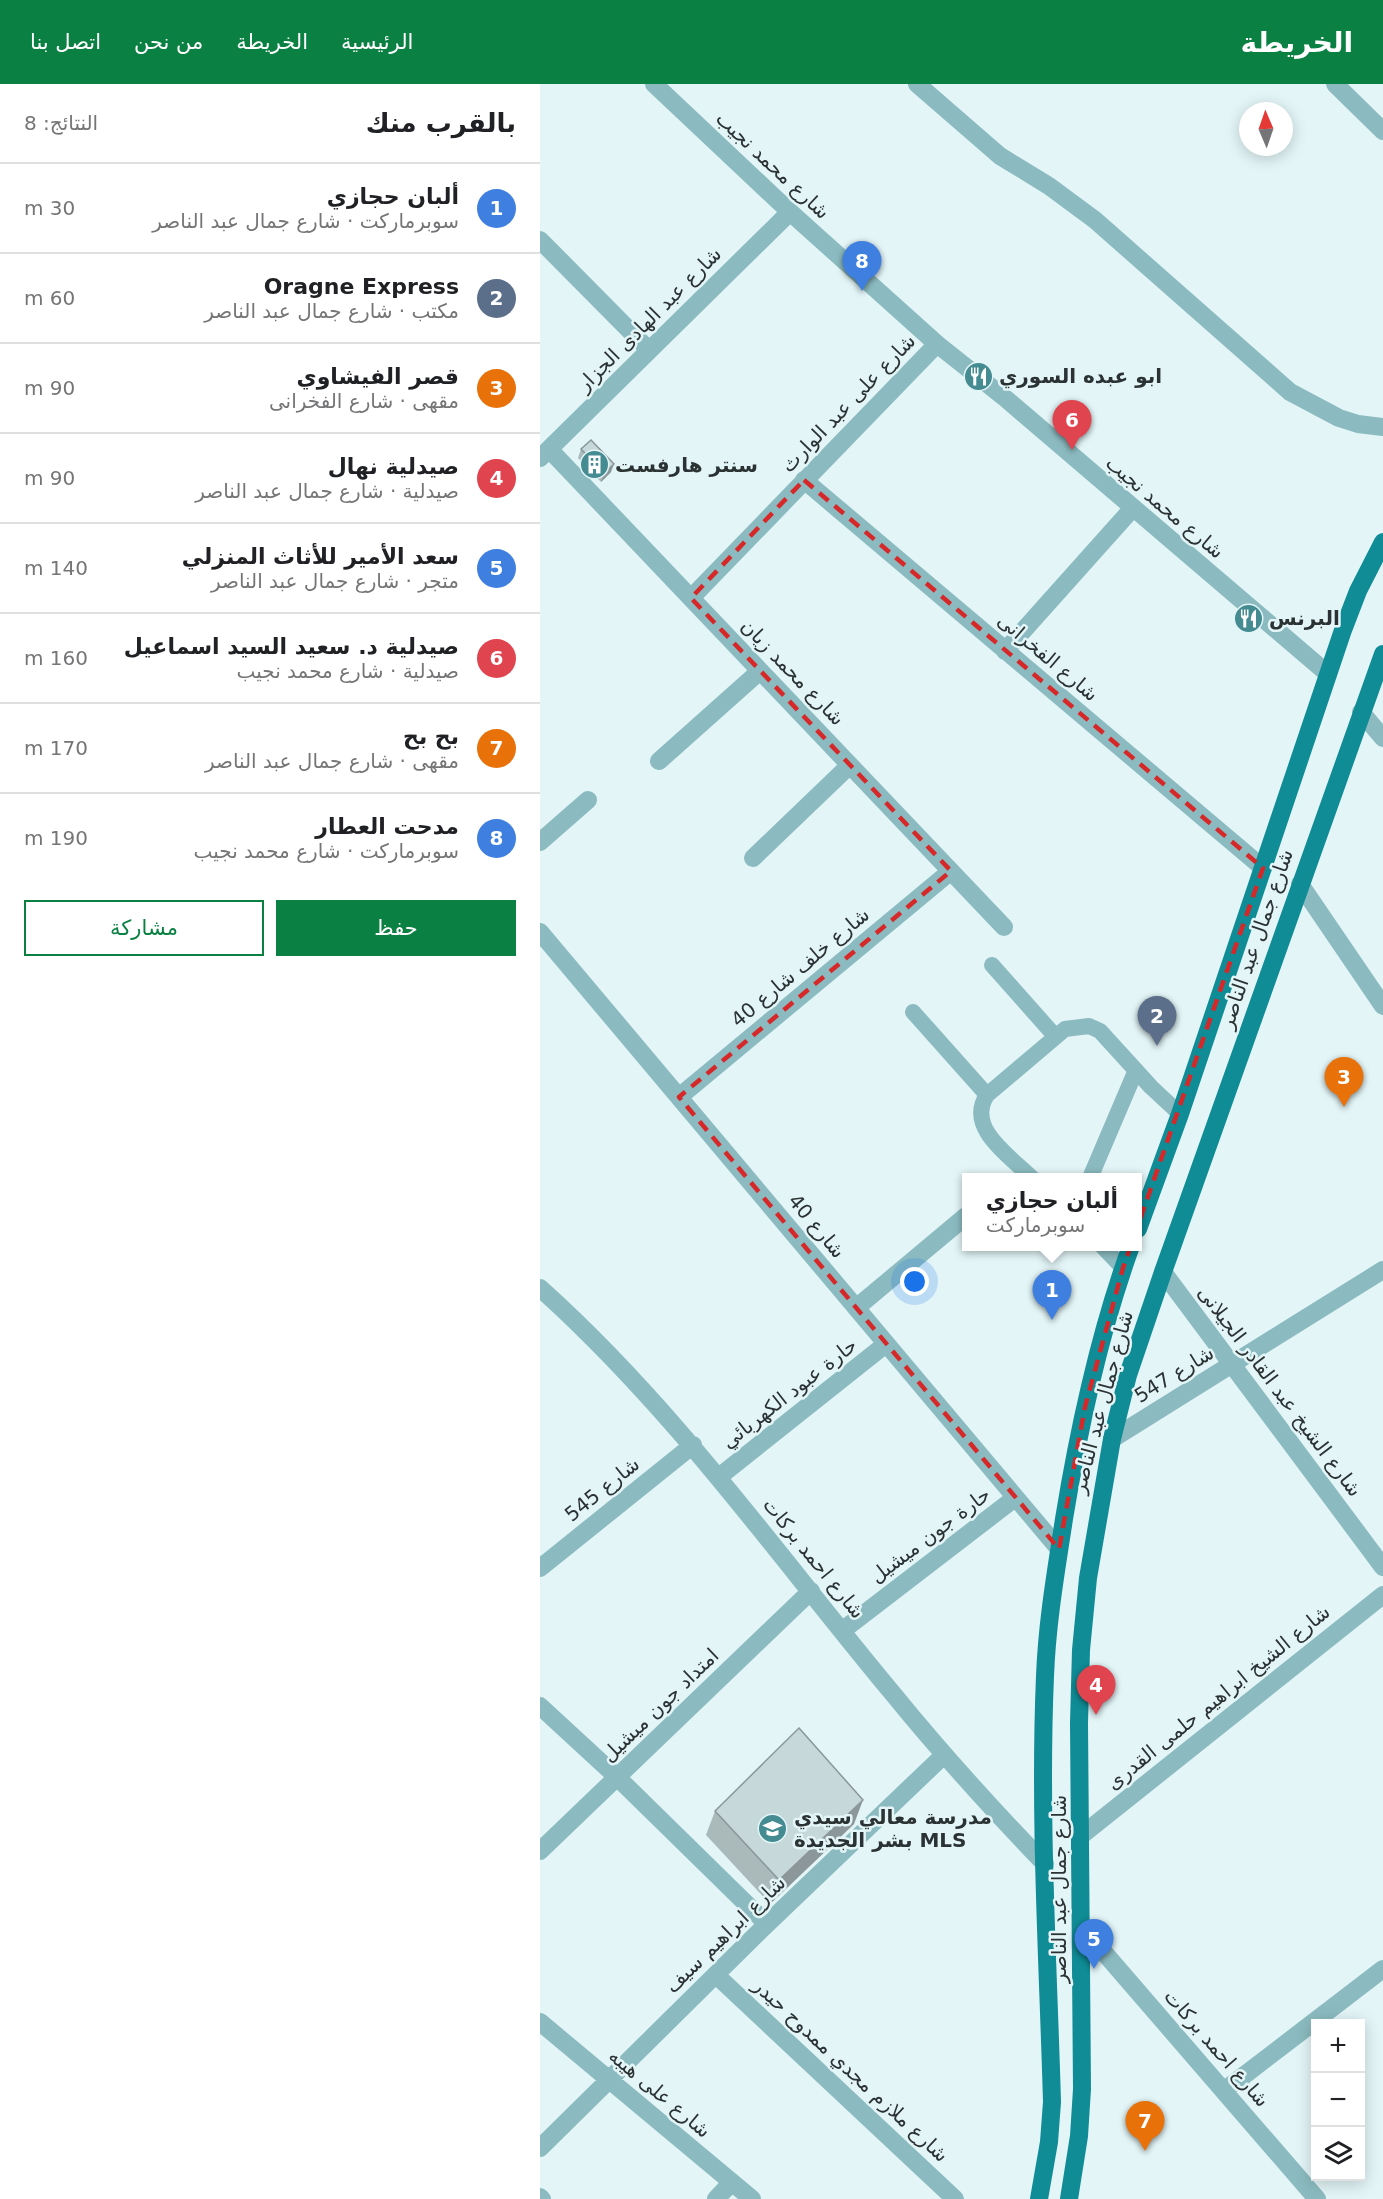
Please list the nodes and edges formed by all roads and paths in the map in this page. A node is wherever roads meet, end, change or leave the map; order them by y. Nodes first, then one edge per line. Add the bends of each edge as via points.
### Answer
1 (654, 84) edge
2 (917, 84) edge
3 (1335, 84) edge
4 (1383, 131) edge
5 (790, 212) junction
6 (540, 240) edge
7 (937, 344) junction
8 (648, 350) junction
9 (1383, 427) edge
10 (545, 453) edge
11 (804, 480) junction
12 (1132, 509) junction
13 (1383, 542) edge
14 (691, 598) junction
15 (1005, 651) junction
16 (1383, 654) edge
17 (760, 671) junction
18 (1328, 674) junction
19 (1360, 711) junction
20 (1383, 738) edge
21 (659, 761) dead end
22 (850, 765) junction
23 (588, 800) dead end
24 (540, 842) edge
25 (753, 858) dead end
26 (1263, 868) junction
27 (951, 871) junction
28 (1300, 884) junction
29 (1004, 927) dead end
30 (540, 932) edge
31 (992, 965) dead end
32 (1383, 1006) edge
33 (913, 1012) dead end
34 (1055, 1036) junction
35 (1136, 1070) junction
36 (987, 1095) junction
37 (679, 1097) junction
38 (1180, 1114) junction
39 (1027, 1173) edge
40 (1092, 1173) edge
41 (1142, 1216) edge
42 (962, 1219) edge
43 (1107, 1251) edge
44 (1129, 1251) edge
45 (1123, 1268) junction
46 (1383, 1270) edge
47 (1163, 1272) junction
48 (540, 1288) edge
49 (856, 1308) junction
50 (886, 1344) junction
51 (1232, 1364) junction
52 (1112, 1439) junction
53 (693, 1445) junction
54 (720, 1476) junction
55 (1015, 1498) junction
56 (1059, 1549) junction
57 (1383, 1567) edge
58 (540, 1568) edge
59 (811, 1591) junction
60 (1383, 1595) edge
61 (843, 1630) junction
62 (540, 1706) edge
63 (944, 1755) junction
64 (617, 1777) junction
65 (1082, 1836) junction
66 (540, 1851) edge
67 (1045, 1864) junction
68 (766, 1924) junction
69 (1082, 1927) junction
70 (1383, 1969) edge
71 (716, 1975) junction
72 (540, 2022) edge
73 (609, 2079) junction
74 (1225, 2090) junction
75 (540, 2148) edge
76 (732, 2182) junction
77 (716, 2199) edge
78 (752, 2199) edge
79 (955, 2199) edge
80 (1040, 2199) edge
81 (1070, 2199) edge
82 (1317, 2199) edge

1 - 5 street, شارع محمد نجيب
2 - 9 street via 1000,156 1095,220 1290,392 1339,418
3 - 4 street
5 - 7 street, شارع محمد نجيب
5 - 8 street, شارع عبد الهادى الجزار
6 - 8 street
7 - 11 street, شارع على عبد الوارث
7 - 12 street, شارع محمد نجيب
8 - 10 street, شارع عبد الهادى الجزار
10 - 14 street, شارع محمد زيان
11 - 14 street, شارع على عبد الوارث
11 - 15 street, شارع الفخرانى
12 - 15 street
12 - 18 street, شارع محمد نجيب
13 - 18 main road, شارع جمال عبد الناصر via 1358,591
14 - 17 street, شارع محمد زيان
15 - 26 street, شارع الفخرانى
16 - 19 main road, شارع جمال عبد الناصر
17 - 21 street
17 - 22 street, شارع محمد زيان
18 - 26 main road, شارع جمال عبد الناصر
19 - 20 street
19 - 28 main road, شارع جمال عبد الناصر
22 - 25 street
22 - 27 street, شارع محمد زيان
23 - 24 street
26 - 38 main road, شارع جمال عبد الناصر
27 - 29 street, شارع محمد زيان
27 - 37 street, شارع خلف شارع 40
28 - 32 street
28 - 47 main road, شارع جمال عبد الناصر
30 - 37 street, شارع 40
31 - 34 lane
33 - 36 lane
34 - 35 lane via 1077,1026 1089,1026 1108,1039
34 - 36 lane
35 - 38 lane
35 - 40 lane
36 - 39 lane via 980,1111 983,1127
37 - 49 street, شارع 40
38 - 41 main road, شارع جمال عبد الناصر
42 - 49 street
43 - 45 lane
44 - 45 main road, شارع جمال عبد الناصر
45 - 56 main road, شارع جمال عبد الناصر via 1085,1407
46 - 51 street, شارع 547
47 - 51 street, شارع الشيخ عبد القادر الجيلانى
47 - 52 main road, شارع جمال عبد الناصر via 1128,1375
48 - 53 street, شارع احمد بركات
49 - 50 street, شارع 40
50 - 54 street, حارة عبود الكهربائي
50 - 55 street, شارع 40
51 - 52 street, شارع 547
51 - 57 street, شارع الشيخ عبد القادر الجيلانى
52 - 65 main road, شارع جمال عبد الناصر via 1088,1578 1081,1650
53 - 54 street, شارع احمد بركات
53 - 58 street, شارع 545
54 - 59 street, شارع احمد بركات
55 - 56 street, شارع 40
55 - 61 street, حارة جون ميشيل
56 - 67 main road, شارع جمال عبد الناصر via 1045,1673
59 - 61 street, شارع احمد بركات
59 - 64 street, امتداد جون ميشيل
60 - 65 street, شارع الشيخ ابراهيم حلمى القدرى
61 - 63 street, شارع احمد بركات
62 - 64 street
63 - 67 street, شارع احمد بركات
63 - 68 street, شارع ابراهيم سيف
64 - 66 street, امتداد جون ميشيل
64 - 68 street
65 - 69 main road, شارع جمال عبد الناصر
67 - 80 main road, شارع جمال عبد الناصر via 1052,2102
68 - 71 street, شارع ابراهيم سيف
69 - 74 street, شارع احمد بركات
69 - 81 main road, شارع جمال عبد الناصر via 1082,2089
70 - 74 street
71 - 73 street, شارع ابراهيم سيف
71 - 79 street, شارع ملازم مجدي ممدوح حيدر
72 - 73 street, شارع على هيبه
73 - 75 street, شارع ابراهيم سيف
73 - 76 street, شارع على هيبه
74 - 82 street, شارع احمد بركات
76 - 77 street
76 - 78 street, شارع على هيبه

